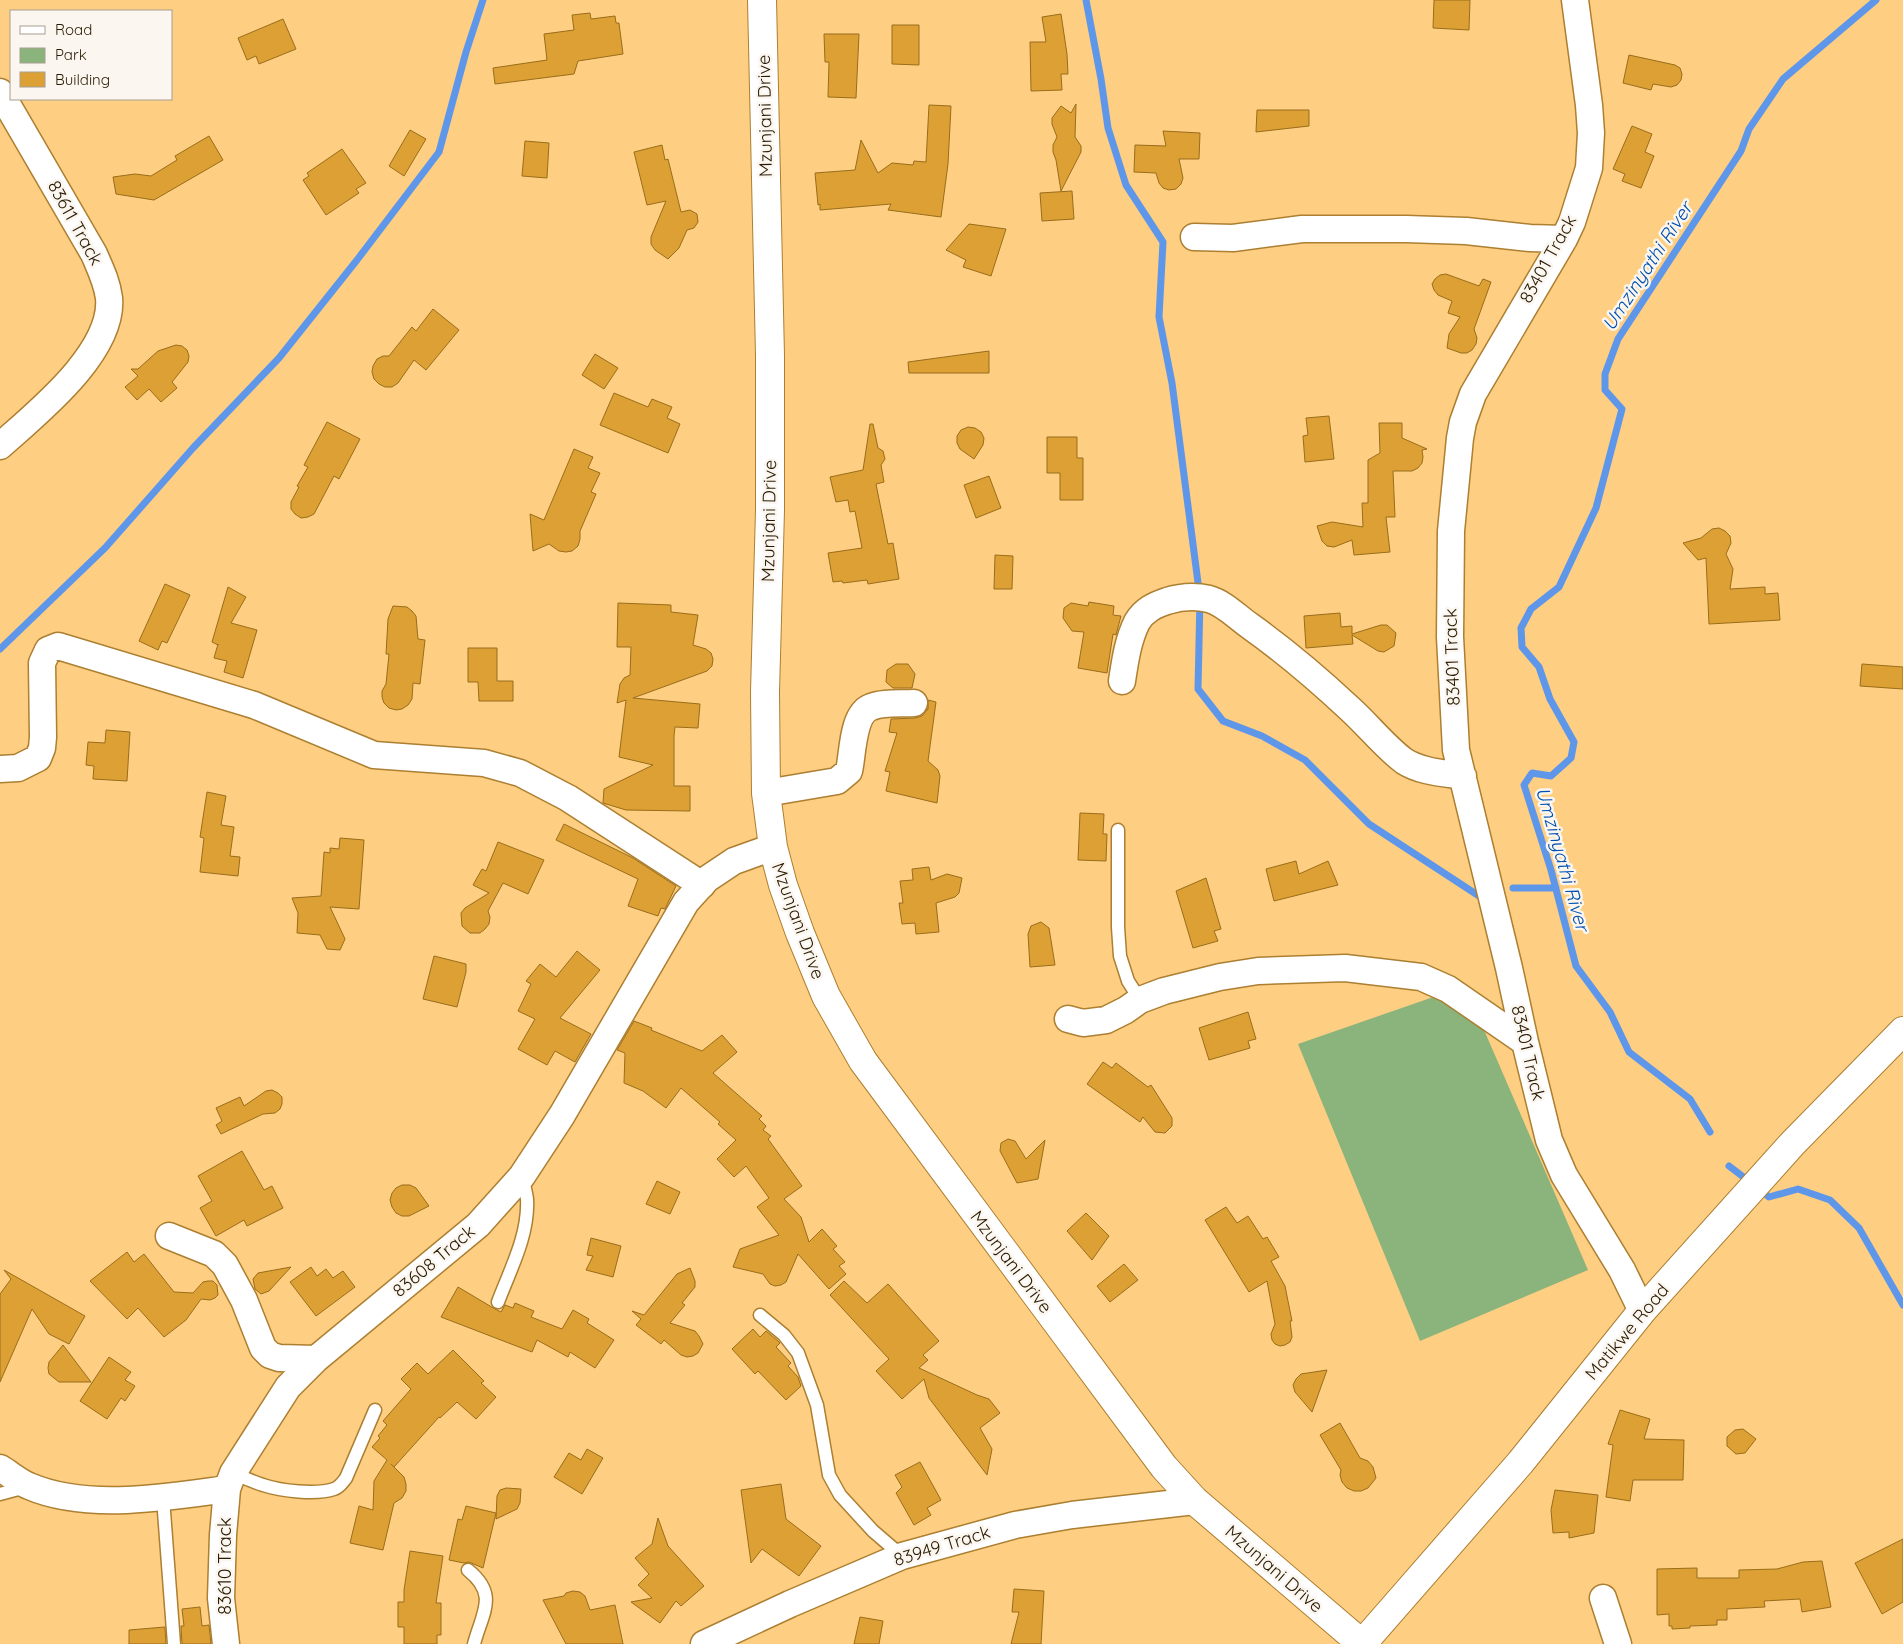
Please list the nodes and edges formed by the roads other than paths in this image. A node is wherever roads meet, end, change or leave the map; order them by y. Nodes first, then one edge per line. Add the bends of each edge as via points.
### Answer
1 (762, 0) edge
2 (1575, 0) edge
3 (0, 92) edge
4 (1194, 237) dead end
5 (1564, 238) junction
6 (0, 446) edge
7 (1122, 681) dead end
8 (914, 704) dead end
9 (0, 769) edge
10 (1463, 776) junction
11 (766, 793) junction
12 (1118, 830) dead end
13 (772, 846) junction
14 (702, 885) junction
15 (1140, 1000) junction
16 (1068, 1019) dead end
17 (1903, 1031) edge
18 (1525, 1042) junction
19 (522, 1176) junction
20 (169, 1236) dead end
21 (498, 1302) dead end
22 (1642, 1311) junction
23 (760, 1315) dead end
24 (316, 1359) junction
25 (375, 1410) dead end
26 (0, 1468) edge
27 (230, 1481) junction
28 (28, 1486) junction
29 (0, 1494) edge
30 (163, 1498) junction
31 (1195, 1501) junction
32 (902, 1556) junction
33 (468, 1570) dead end
34 (1602, 1598) dead end
35 (174, 1644) edge
36 (226, 1644) edge
37 (474, 1644) edge
38 (704, 1644) edge
39 (1362, 1644) edge
40 (1618, 1644) edge

1 - 11 main road, Mzunjani Drive via 770,356
2 - 5 street, 83401 Track via 1589,105 1589,168
3 - 6 street, 83611 Track via 94,254 109,298 102,335 88,359 47,404
4 - 5 street via 1233,238 1302,229 1406,229
5 - 10 street, 83401 Track via 1473,394 1463,422 1451,531 1450,638 1456,750
7 - 10 street via 1132,636 1147,610 1177,598 1208,599 1222,605 1288,653 1405,762 1423,769
8 - 11 street via 870,707 862,713 857,723 849,771 837,780
9 - 14 street via 18,768 38,758 43,737 42,663 48,650 58,646 254,705 374,755 484,763 520,773 568,798
10 - 18 street, 83401 Track
11 - 13 main road, Mzunjani Drive
12 - 15 lane via 1120,956 1128,981
13 - 14 street, 83608 Track via 734,861
13 - 31 main road, Mzunjani Drive via 783,885 822,987 863,1061 1164,1467
14 - 19 street, 83608 Track via 686,902 562,1115
15 - 16 street via 1106,1020 1083,1024
15 - 18 street via 1230,975 1345,968 1421,977 1448,989
17 - 22 main road, Matikwe Road via 1793,1143
18 - 22 street, 83401 Track via 1549,1140 1564,1175 1622,1270
19 - 21 lane via 527,1199 526,1220
19 - 24 street, 83608 Track via 478,1224
20 - 24 street via 214,1254 225,1265 244,1300 263,1348 270,1355
22 - 39 main road, Matikwe Road via 1520,1463
23 - 32 lane via 784,1335 798,1353 808,1375 818,1404 829,1475 840,1495
24 - 27 street, 83608 Track via 288,1387
25 - 27 lane via 340,1486 309,1491 282,1490
26 - 28 street
27 - 30 street
27 - 36 street, 83610 Track via 223,1535 221,1598
28 - 29 lane
28 - 30 street via 79,1499
30 - 35 lane
31 - 32 street, 83949 Track via 1015,1525
31 - 39 main road, Mzunjani Drive
32 - 38 street, 83949 Track
33 - 37 lane via 486,1591 486,1604
34 - 40 street

